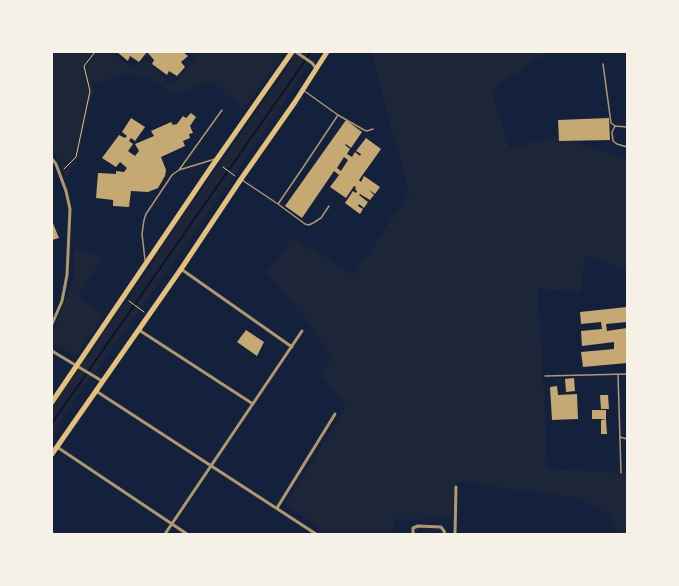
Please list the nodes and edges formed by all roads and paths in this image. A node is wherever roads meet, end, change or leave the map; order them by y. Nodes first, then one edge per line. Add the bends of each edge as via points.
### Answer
1 (95, 52) edge
2 (295, 52) edge
3 (327, 52) edge
4 (603, 64) dead end
5 (316, 68) junction
6 (302, 90) junction
7 (222, 110) dead end
8 (338, 114) junction
9 (615, 126) junction
10 (627, 127) edge
11 (373, 129) dead end
12 (627, 147) edge
13 (52, 159) edge
14 (217, 159) junction
15 (223, 167) dead end
16 (179, 170) junction
17 (59, 173) junction
18 (238, 178) junction
19 (278, 204) junction
20 (330, 206) dead end
21 (146, 264) junction
22 (181, 270) junction
23 (129, 301) dead end
24 (145, 313) dead end
25 (52, 324) edge
26 (139, 330) junction
27 (302, 331) dead end
28 (292, 347) junction
29 (52, 351) edge
30 (79, 366) junction
31 (618, 374) junction
32 (627, 374) edge
33 (545, 376) dead end
34 (102, 381) junction
35 (96, 391) junction
36 (52, 402) edge
37 (253, 404) junction
38 (335, 414) dead end
39 (620, 437) junction
40 (627, 439) edge
41 (57, 447) junction
42 (52, 454) edge
43 (211, 465) junction
44 (621, 473) dead end
45 (456, 487) dead end
46 (277, 508) junction
47 (172, 524) junction
48 (165, 534) edge
49 (187, 534) edge
50 (316, 534) edge
51 (413, 534) edge
52 (445, 534) edge
53 (455, 534) edge

1 - 17 path via 84,66 90,91 76,157
2 - 5 street
2 - 14 highway
3 - 5 highway
4 - 9 lane via 611,121
5 - 6 highway
6 - 8 lane
6 - 18 highway
7 - 16 lane
8 - 11 lane via 364,130
8 - 19 lane
9 - 10 lane
9 - 12 lane via 612,132 613,141
13 - 17 street
14 - 16 lane
14 - 21 highway
15 - 18 path
16 - 21 lane via 172,175 144,220 143,244
17 - 25 street via 70,210 67,275 62,301
18 - 19 lane
18 - 22 highway
19 - 20 lane via 309,225 321,218
21 - 30 highway
22 - 26 highway
22 - 28 street
23 - 24 path
26 - 34 highway
26 - 37 street
27 - 28 street
28 - 37 street
29 - 30 street
30 - 34 street
30 - 36 highway
31 - 32 lane
31 - 33 lane
31 - 39 lane
34 - 35 highway
35 - 41 highway
35 - 43 street
37 - 43 street
38 - 46 street
39 - 40 lane
39 - 44 lane
41 - 42 highway
41 - 47 street
43 - 46 street
43 - 47 street
45 - 53 street
46 - 50 street
47 - 48 street
47 - 49 street
51 - 52 street via 414,528 418,526 441,527

